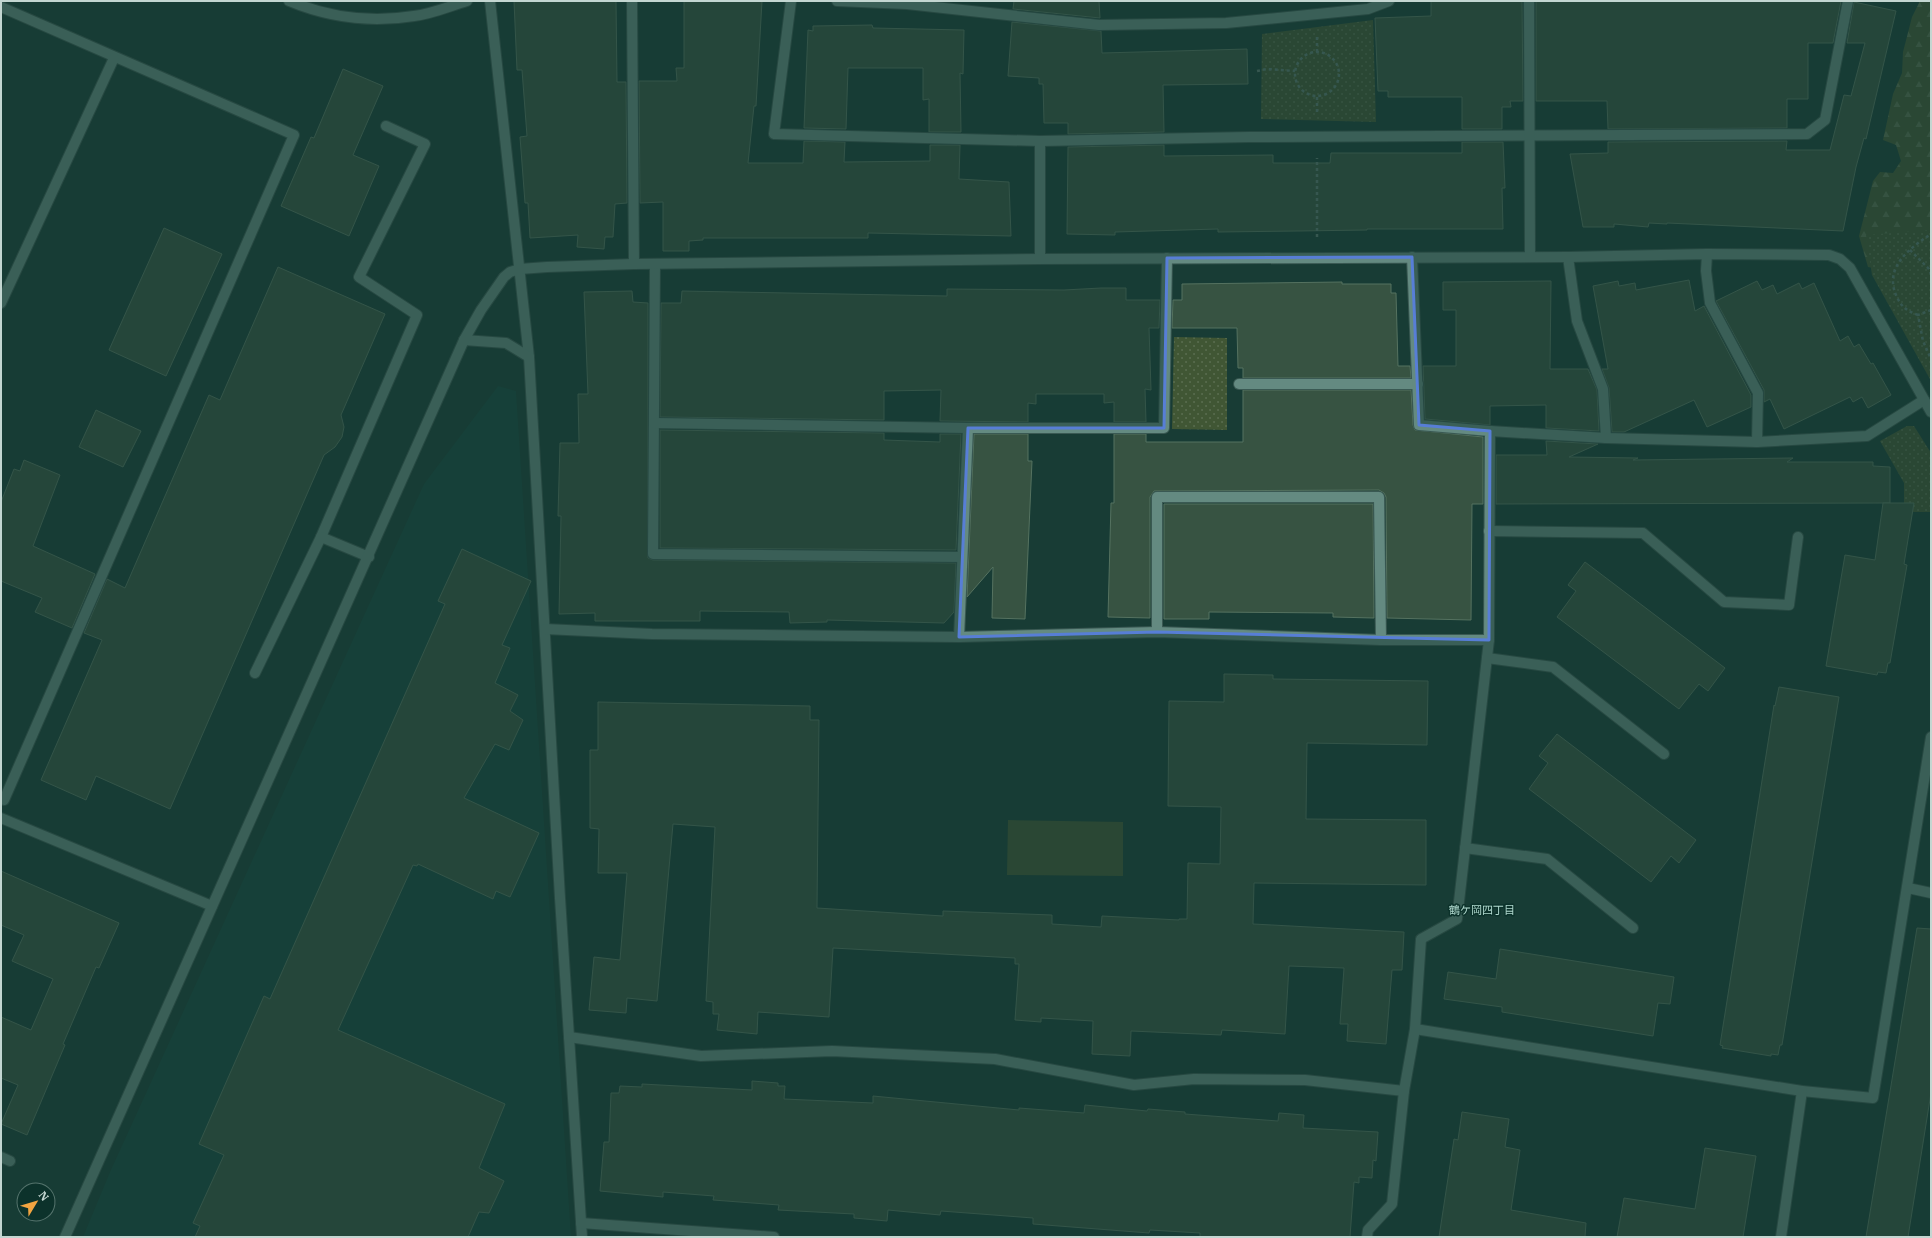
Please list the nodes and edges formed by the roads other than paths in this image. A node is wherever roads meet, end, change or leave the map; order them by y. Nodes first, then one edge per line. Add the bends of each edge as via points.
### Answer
1 (289, 1) edge
2 (467, 1) edge
3 (490, 1) edge
4 (632, 1) edge
5 (791, 1) edge
6 (837, 1) edge
7 (1389, 1) edge
8 (1529, 1) edge
9 (1848, 1) edge
10 (1, 7) edge
11 (114, 58) junction
12 (386, 126) dead end
13 (1530, 136) junction
14 (1040, 141) junction
15 (1707, 254) junction
16 (1412, 257) junction
17 (1530, 257) junction
18 (1568, 257) junction
19 (1167, 258) junction
20 (1040, 259) junction
21 (634, 264) junction
22 (655, 264) junction
23 (520, 269) junction
24 (1, 303) edge
25 (464, 340) junction
26 (529, 357) junction
27 (1239, 384) dead end
28 (1418, 384) junction
29 (1924, 400) junction
30 (1931, 412) edge
31 (654, 423) junction
32 (968, 428) junction
33 (1490, 431) junction
34 (1606, 438) junction
35 (1757, 442) junction
36 (1489, 531) junction
37 (321, 537) junction
38 (1798, 537) dead end
39 (962, 556) junction
40 (369, 557) junction
41 (545, 629) junction
42 (1157, 632) junction
43 (959, 636) junction
44 (1381, 640) junction
45 (1489, 640) junction
46 (1487, 658) junction
47 (255, 673) dead end
48 (1931, 737) edge
49 (1664, 754) dead end
50 (2, 802) edge
51 (1, 818) edge
52 (1465, 848) junction
53 (1908, 888) junction
54 (1931, 893) edge
55 (212, 906) junction
56 (1633, 928) dead end
57 (1415, 1029) junction
58 (569, 1037) junction
59 (1404, 1091) junction
60 (1802, 1092) junction
61 (581, 1222) junction
62 (65, 1237) edge
63 (582, 1237) edge
64 (774, 1237) edge
65 (1367, 1237) edge
66 (1780, 1237) edge

1 - 2 street via 337,17 369,20 416,16
3 - 23 street
4 - 21 street
5 - 14 street via 774,134
6 - 7 street via 907,4 1099,25 1226,23 1368,9
8 - 13 street
9 - 13 street via 1824,120 1807,134
10 - 11 street
11 - 24 street
11 - 50 street via 294,135
12 - 37 street via 425,144 359,277 417,314
13 - 14 street via 1318,136
13 - 17 street
14 - 20 street
15 - 18 street
15 - 29 street via 1829,255 1840,260 1850,268
15 - 35 street via 1706,271 1710,303 1758,393
16 - 17 street
16 - 19 street
16 - 28 street
17 - 18 street
18 - 34 street via 1577,321 1603,389
19 - 20 street
19 - 32 street via 1164,428
20 - 22 street
21 - 22 street
21 - 23 street
22 - 31 street
23 - 25 street via 510,272 497,286
23 - 26 street
25 - 26 street via 506,343
25 - 40 street
26 - 41 street
27 - 28 street
28 - 33 street via 1419,426
29 - 30 street
29 - 35 street via 1867,436
31 - 32 street
31 - 39 street via 653,554
32 - 39 street
33 - 34 street
33 - 36 street
34 - 35 street
36 - 38 street via 1643,533 1724,602 1789,605
36 - 45 street
37 - 40 street
37 - 47 street
39 - 43 street
40 - 55 street
41 - 43 street via 652,634
41 - 58 street
42 - 43 street
42 - 44 street
42 - 44 street via 1157,497 1379,497
44 - 45 street
45 - 46 street
46 - 49 street via 1553,667
46 - 52 street
48 - 53 street
51 - 55 street
52 - 56 street via 1547,859
52 - 57 street via 1457,919 1421,939
53 - 54 street
53 - 60 street via 1873,1098
55 - 62 street
57 - 59 street
57 - 60 street
58 - 59 street via 700,1056 832,1051 995,1059 1134,1085 1194,1079 1305,1080
58 - 61 street
59 - 65 street via 1392,1204 1368,1230
60 - 66 street
61 - 63 street
61 - 64 street

